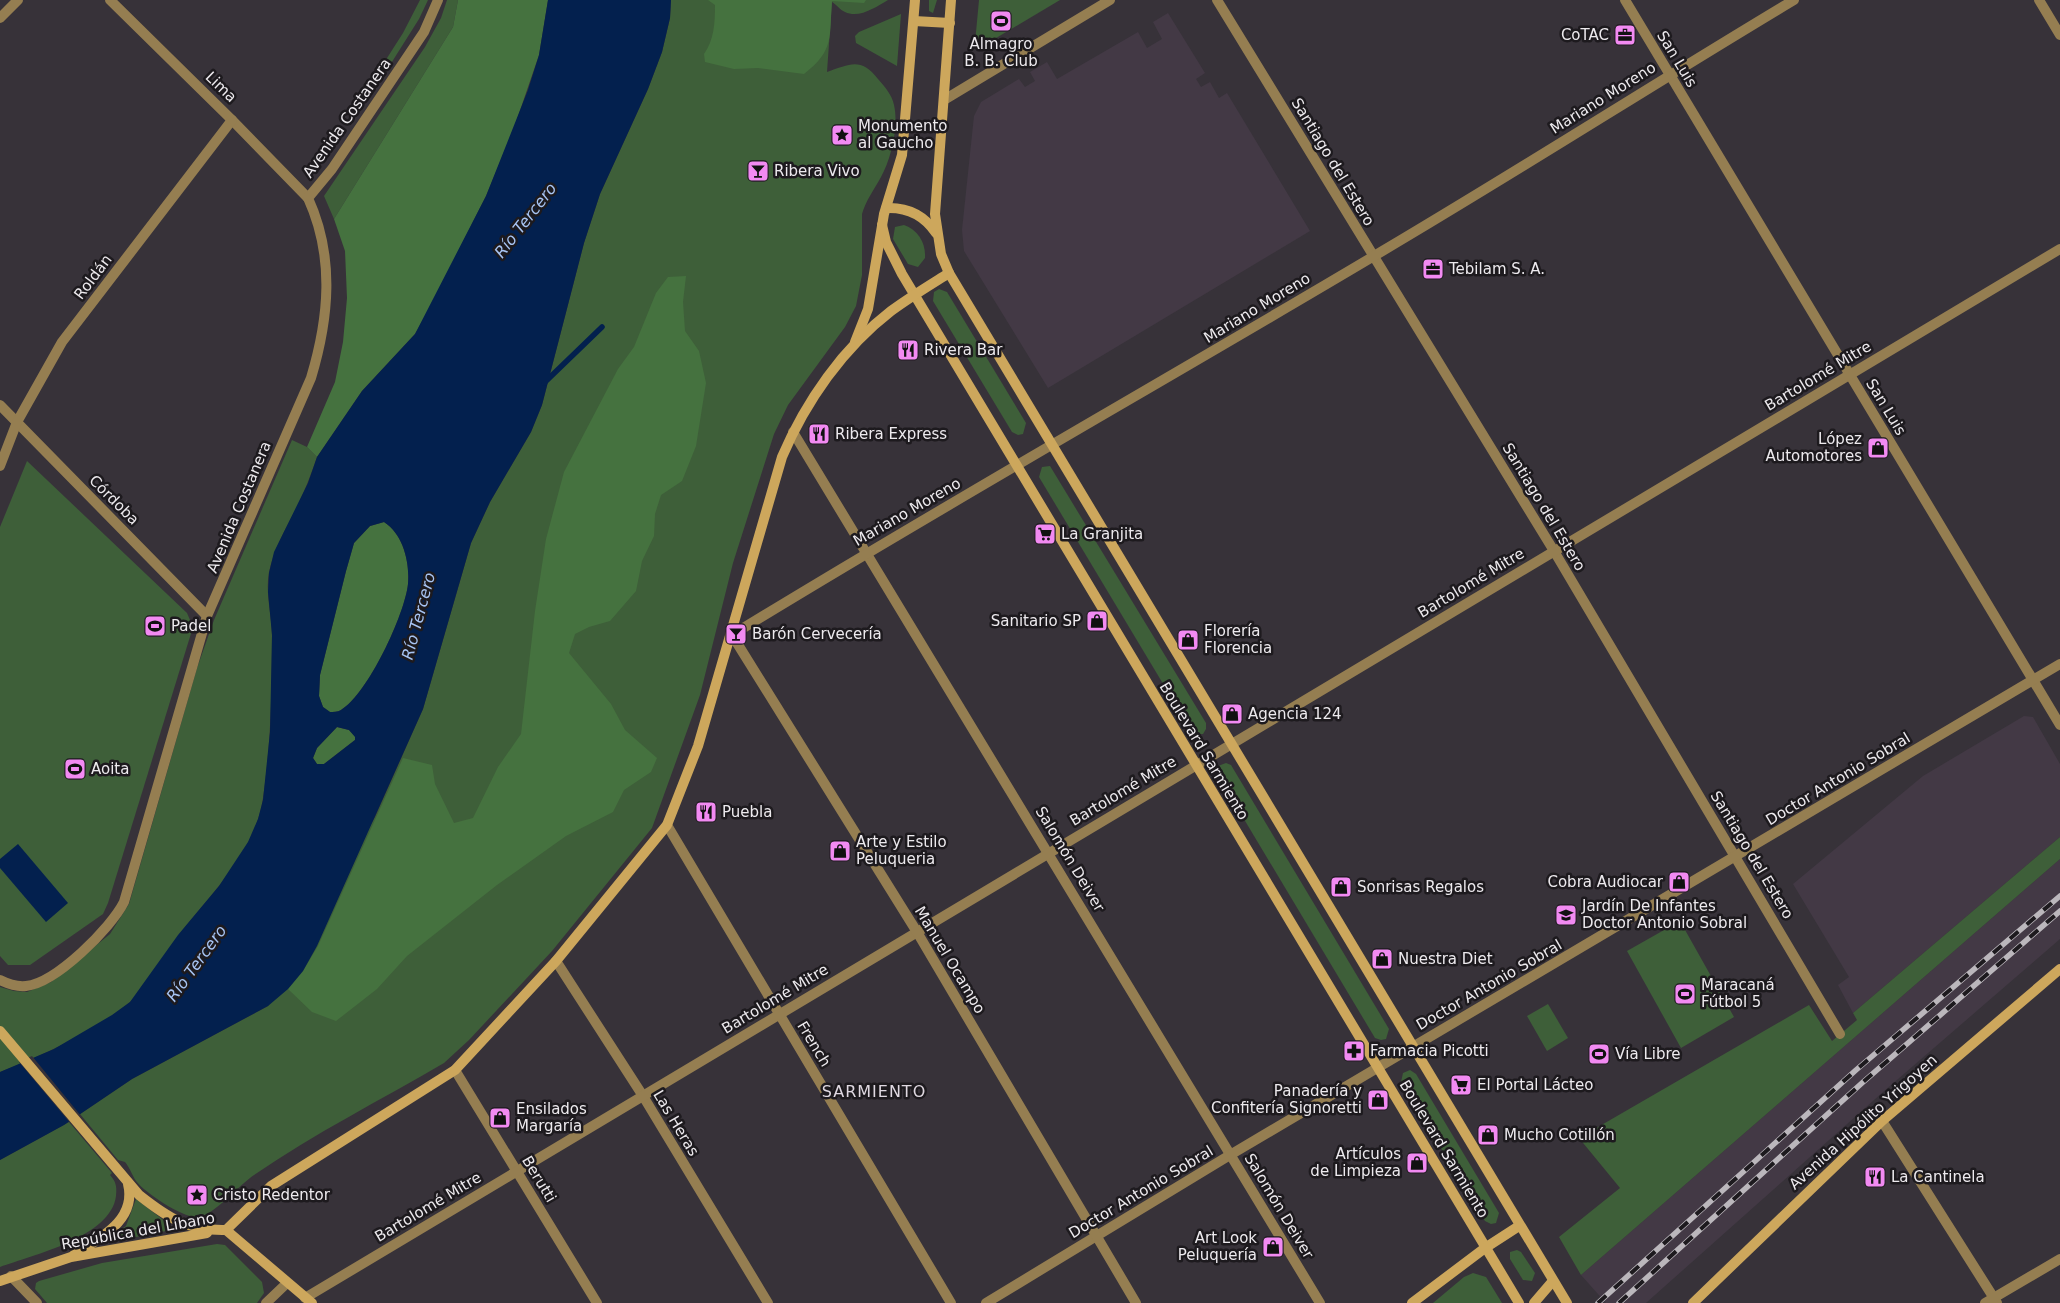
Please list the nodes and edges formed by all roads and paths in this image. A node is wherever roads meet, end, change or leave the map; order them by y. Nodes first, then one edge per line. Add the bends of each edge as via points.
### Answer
1 (18, 0) edge
2 (110, 0) edge
3 (438, 0) edge
4 (915, 0) edge
5 (951, 0) edge
6 (1110, 0) edge
7 (1217, 0) edge
8 (1625, 0) edge
9 (1794, 0) edge
10 (2039, 0) edge
11 (0, 18) edge
12 (914, 21) junction
13 (950, 23) junction
14 (2060, 35) edge
15 (1669, 75) junction
16 (944, 100) junction
17 (232, 120) junction
18 (308, 198) junction
19 (886, 208) junction
20 (882, 225) junction
21 (936, 233) junction
22 (2060, 248) edge
23 (1374, 256) junction
24 (949, 273) junction
25 (915, 294) junction
26 (853, 345) junction
27 (1849, 375) junction
28 (0, 406) edge
29 (17, 422) junction
30 (793, 432) junction
31 (1053, 446) junction
32 (0, 466) edge
33 (1017, 466) junction
34 (1554, 551) junction
35 (866, 552) junction
36 (207, 616) junction
37 (732, 635) junction
38 (2060, 664) edge
39 (2033, 680) junction
40 (2060, 725) edge
41 (1231, 744) junction
42 (1195, 766) junction
43 (667, 825) junction
44 (1049, 853) junction
45 (1736, 857) junction
46 (917, 932) junction
47 (556, 961) junction
48 (2060, 969) edge
49 (0, 980) edge
50 (779, 1014) junction
51 (0, 1030) edge
52 (1840, 1034) dead end
53 (1412, 1047) junction
54 (1378, 1067) junction
55 (455, 1070) junction
56 (642, 1096) junction
57 (1882, 1121) junction
58 (1230, 1155) junction
59 (517, 1172) junction
60 (128, 1184) junction
61 (1519, 1226) junction
62 (226, 1230) junction
63 (1096, 1237) junction
64 (1485, 1248) junction
65 (71, 1257) junction
66 (2060, 1259) edge
67 (11, 1276) junction
68 (0, 1281) edge
69 (1552, 1282) junction
70 (287, 1283) junction
71 (308, 1301) edge
72 (1992, 1301) edge
73 (37, 1303) edge
74 (266, 1303) edge
75 (597, 1303) edge
76 (768, 1303) edge
77 (951, 1303) edge
78 (986, 1303) edge
79 (1136, 1303) edge
80 (1320, 1303) edge
81 (1412, 1303) edge
82 (1519, 1303) edge
83 (1534, 1303) edge
84 (1567, 1303) edge
85 (1692, 1303) edge

1 - 11 street
2 - 17 street, Lima
3 - 18 street, Avenida Costanera via 424,32
4 - 12 main road
5 - 13 main road, Boulevard Sarmiento
6 - 16 street
7 - 23 street, Santiago del Estero
8 - 15 street, San Luis
9 - 15 street, Mariano Moreno
10 - 14 street
12 - 13 main road
12 - 19 main road via 902,154
13 - 16 main road, Boulevard Sarmiento
15 - 23 street, Mariano Moreno
15 - 27 street, San Luis
16 - 21 main road, Boulevard Sarmiento
17 - 18 street, Lima
17 - 29 street, Roldán via 62,342
18 - 36 street, Avenida Costanera via 324,242 328,277 322,342 311,378
19 - 20 main road
19 - 21 main road via 898,208 920,216
20 - 25 main road, Boulevard Sarmiento via 894,258
20 - 26 main road via 868,309
21 - 24 main road, Boulevard Sarmiento
22 - 27 street, Bartolomé Mitre
23 - 31 street, Mariano Moreno
23 - 34 street, Santiago del Estero
24 - 25 main road
24 - 31 main road, Boulevard Sarmiento
25 - 26 main road
25 - 33 main road, Boulevard Sarmiento
26 - 30 main road via 806,407
27 - 34 street, Bartolomé Mitre
27 - 39 street, San Luis
28 - 29 street, Córdoba
29 - 32 street, Roldán
29 - 36 street, Córdoba
30 - 35 street, Salomón Deiver
30 - 37 main road via 782,457
31 - 33 street, Mariano Moreno
31 - 41 main road, Boulevard Sarmiento
33 - 35 street, Mariano Moreno
33 - 42 main road, Boulevard Sarmiento
34 - 41 street, Bartolomé Mitre
34 - 45 street, Santiago del Estero
35 - 37 street, Mariano Moreno
35 - 44 street, Salomón Deiver
36 - 49 street, Avenida Costanera via 134,871 117,916 97,938 47,978 26,986
37 - 43 main road via 698,746
37 - 46 street, Manuel Ocampo
38 - 39 street, Doctor Antonio Sobral
39 - 40 street, San Luis
39 - 45 street, Doctor Antonio Sobral
41 - 42 street, Bartolomé Mitre
41 - 53 main road, Boulevard Sarmiento
42 - 44 street, Bartolomé Mitre
42 - 54 main road, Boulevard Sarmiento
43 - 47 main road
43 - 50 street, French
44 - 46 street, Bartolomé Mitre
44 - 58 street, Salomón Deiver
45 - 52 street, Santiago del Estero
45 - 53 street, Doctor Antonio Sobral
46 - 50 street, Bartolomé Mitre
46 - 63 street, Manuel Ocampo
47 - 55 main road
47 - 56 street, Las Heras
48 - 57 main road, Avenida Hipólito Yrigoyen
50 - 56 street, Bartolomé Mitre
50 - 77 street, French
51 - 60 main road
53 - 54 street, Doctor Antonio Sobral
53 - 61 main road, Boulevard Sarmiento
54 - 58 street, Doctor Antonio Sobral
54 - 64 main road, Boulevard Sarmiento
55 - 59 street, Berutti
55 - 62 main road via 271,1186
56 - 59 street, Bartolomé Mitre
56 - 76 street, Las Heras
57 - 72 street
57 - 85 main road, Avenida Hipólito Yrigoyen
58 - 63 street, Doctor Antonio Sobral
58 - 80 street, Salomón Deiver
59 - 71 street, Bartolomé Mitre
59 - 75 street, Berutti
60 - 62 main road via 176,1221 199,1229
60 - 65 main road via 130,1198 122,1218
61 - 64 main road
61 - 69 main road, Boulevard Sarmiento
62 - 65 main road, República del Líbano
62 - 70 main road
63 - 78 street, Doctor Antonio Sobral
63 - 79 street, Manuel Ocampo
64 - 81 main road
64 - 82 main road, Boulevard Sarmiento
65 - 67 main road, República del Líbano
66 - 72 street
67 - 68 main road, República del Líbano
67 - 73 street
69 - 83 main road
69 - 84 main road, Boulevard Sarmiento
70 - 71 main road
70 - 74 street

